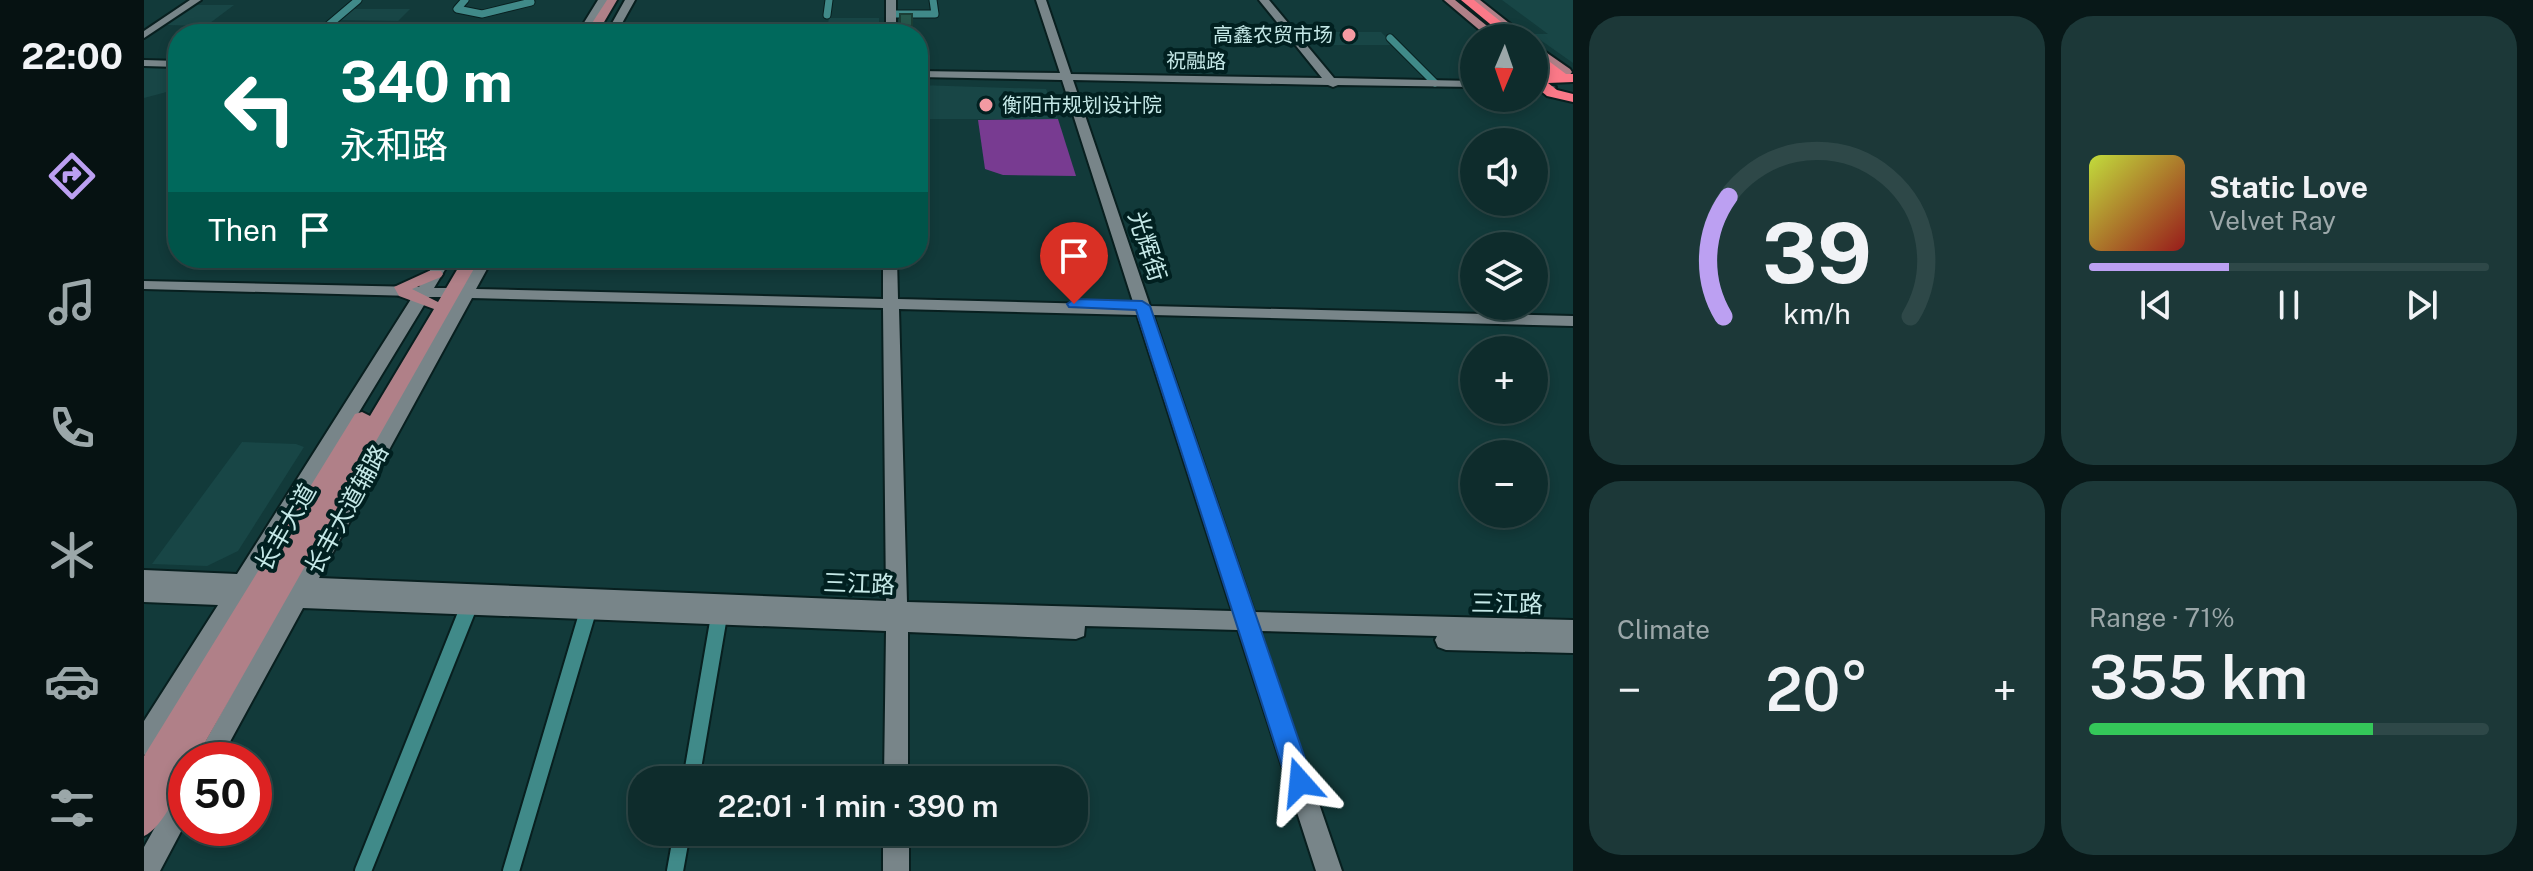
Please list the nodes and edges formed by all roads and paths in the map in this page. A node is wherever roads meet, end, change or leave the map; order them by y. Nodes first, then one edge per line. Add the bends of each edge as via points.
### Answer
1 (194, 0) edge
2 (358, 0) edge
3 (465, 0) edge
4 (603, 0) edge
5 (612, 0) edge
6 (621, 0) edge
7 (630, 0) edge
8 (829, 0) edge
9 (888, 0) edge
10 (933, 0) edge
11 (1039, 0) edge
12 (1266, 0) edge
13 (1449, 0) edge
14 (1457, 0) edge
15 (1467, 0) edge
16 (1474, 0) edge
17 (531, 2) edge
18 (891, 14) junction
19 (827, 15) dead end
20 (330, 24) edge
21 (588, 24) edge
22 (597, 24) edge
23 (607, 24) edge
24 (617, 24) edge
25 (888, 24) edge
26 (890, 24) edge
27 (1479, 24) edge
28 (1487, 24) edge
29 (1497, 24) edge
30 (1504, 24) edge
31 (144, 33) edge
32 (1390, 38) dead end
33 (1548, 58) edge
34 (144, 62) edge
35 (168, 63) edge
36 (928, 76) edge
37 (1065, 79) junction
38 (1333, 82) junction
39 (1435, 83) junction
40 (1551, 83) edge
41 (1460, 85) edge
42 (1460, 86) edge
43 (1573, 97) edge
44 (452, 268) edge
45 (460, 268) edge
46 (470, 268) edge
47 (888, 268) edge
48 (144, 283) edge
49 (436, 289) edge
50 (888, 302) junction
51 (1140, 308) junction
52 (1573, 319) edge
53 (144, 579) edge
54 (269, 590) junction
55 (144, 593) edge
56 (469, 606) junction
57 (588, 611) junction
58 (719, 616) junction
59 (891, 617) junction
60 (1244, 628) junction
61 (1573, 630) edge
62 (1573, 643) edge
63 (214, 742) edge
64 (144, 743) edge
65 (693, 766) edge
66 (886, 766) edge
67 (896, 766) edge
68 (144, 782) edge
69 (144, 822) edge
70 (168, 829) edge
71 (679, 846) edge
72 (885, 846) edge
73 (896, 846) edge
74 (145, 871) edge
75 (363, 871) edge
76 (511, 871) edge
77 (675, 871) edge
78 (885, 871) edge
79 (896, 871) edge
80 (1317, 871) edge
81 (1329, 871) edge

1 - 31 main road
2 - 20 street
3 - 17 street via 457,9 472,14
4 - 21 main road
5 - 22 main road
6 - 23 main road
7 - 24 main road
8 - 19 street
9 - 18 main road
9 - 25 main road
10 - 18 street via 935,14
11 - 37 main road, 光辉街
12 - 38 main road
13 - 27 main road
14 - 28 highway
15 - 29 highway
16 - 30 main road
18 - 26 main road
32 - 39 street
33 - 40 main road via 1566,72
34 - 35 main road
36 - 37 main road, 祝融路
37 - 38 main road, 祝融路
37 - 51 main road, 光辉街
38 - 39 main road, 祝融路
38 - 42 main road, 祝融路
39 - 41 main road, 祝融路
40 - 43 highway
44 - 49 main road, 长丰大道
45 - 49 main road, 长丰大道
46 - 49 main road, 长丰大道辅路
47 - 50 main road
48 - 49 main road
49 - 50 main road
49 - 54 main road, 长丰大道
49 - 54 main road, 长丰大道辅路
50 - 51 main road
50 - 59 main road
51 - 52 main road
51 - 60 main road, 光辉街
53 - 54 main road, 三江路
54 - 55 main road, 三江路
54 - 56 main road, 三江路
54 - 59 main road, 三江路
54 - 63 main road, 长丰大道辅路
54 - 64 main road, 长丰大道辅路
54 - 68 main road, 长丰大道
54 - 69 main road, 长丰大道
56 - 57 main road, 三江路
56 - 75 street
57 - 58 main road, 三江路
57 - 76 street
58 - 59 main road, 三江路
58 - 65 street
59 - 60 main road, 三江路
59 - 66 main road
59 - 67 main road
60 - 61 main road, 三江路
60 - 62 main road, 三江路
60 - 80 main road, 光辉街
60 - 81 main road, 光辉街
70 - 74 main road
71 - 77 street
72 - 78 main road
73 - 79 main road

